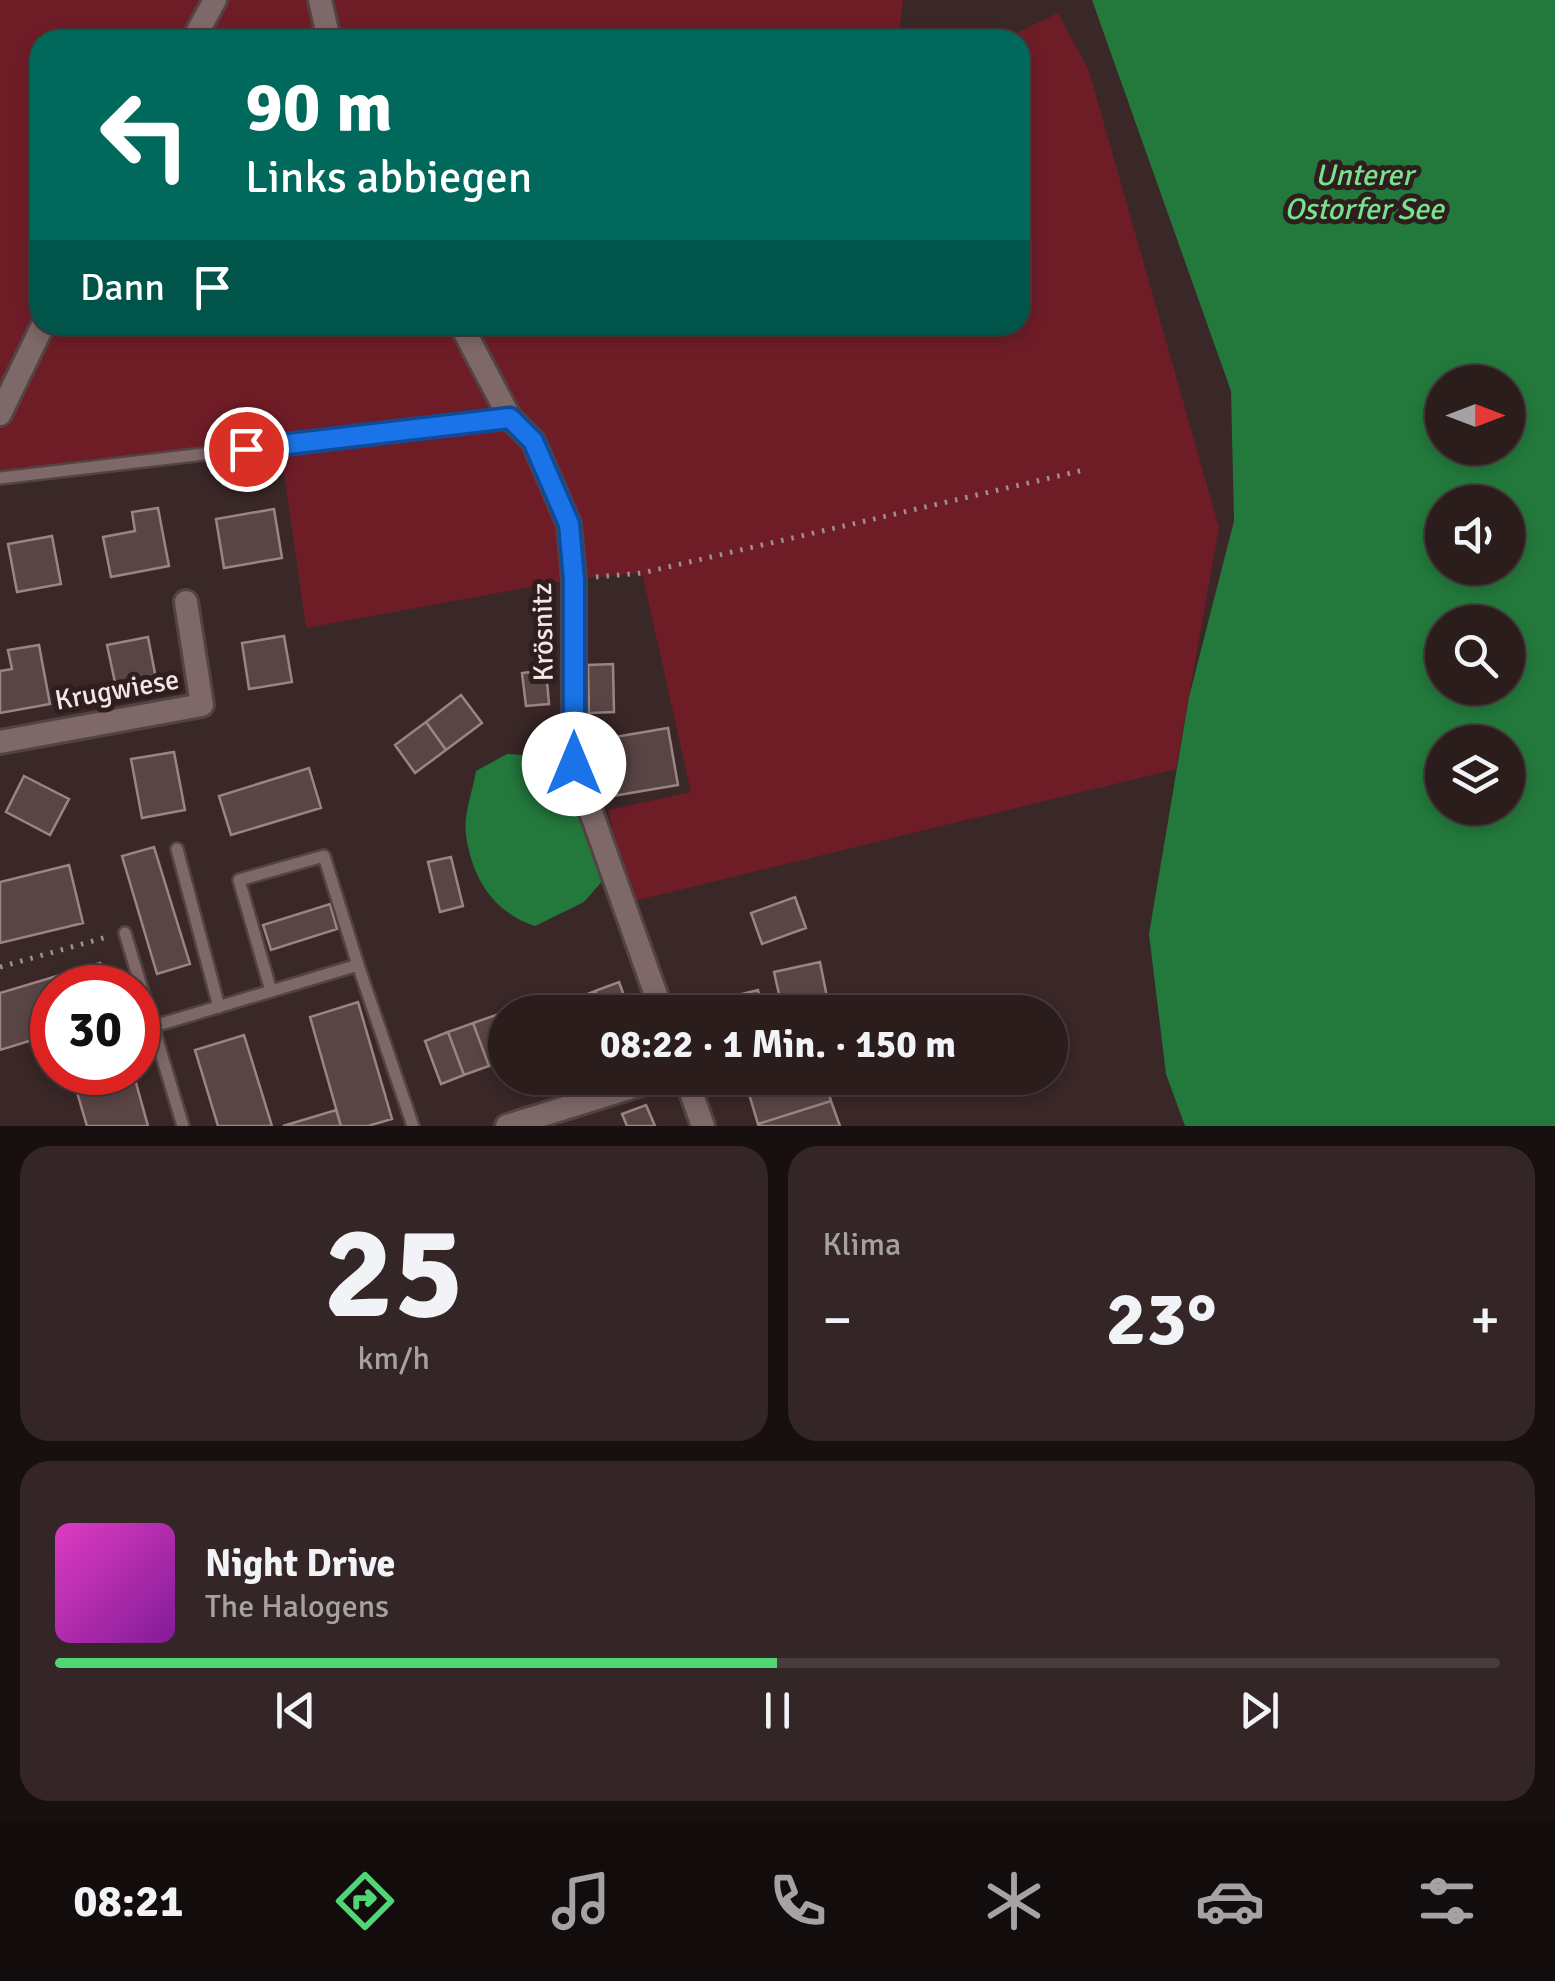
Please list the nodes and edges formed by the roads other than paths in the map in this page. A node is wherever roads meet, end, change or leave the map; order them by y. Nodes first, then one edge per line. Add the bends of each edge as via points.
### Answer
1 (215, 0) edge
2 (320, 0) edge
3 (198, 30) edge
4 (327, 30) edge
5 (38, 335) edge
6 (466, 335) edge
7 (0, 414) edge
8 (510, 418) junction
9 (0, 478) edge
10 (186, 602) dead end
11 (0, 742) edge
12 (178, 849) dead end
13 (124, 933) road end
14 (133, 965) edge
15 (358, 965) junction
16 (271, 991) junction
17 (656, 995) edge
18 (219, 1006) junction
19 (160, 1024) edge
20 (160, 1055) edge
21 (606, 1095) edge
22 (692, 1095) edge
23 (183, 1126) edge
24 (413, 1126) edge
25 (506, 1126) edge
26 (703, 1126) edge

1 - 3 street
2 - 4 street
5 - 7 street
6 - 8 street, Krösnitz
8 - 9 lane
8 - 17 street, Krösnitz via 533,441 569,524 574,764
10 - 11 street, Krugwiese via 202,705
12 - 18 lane
13 - 14 lane
15 - 16 lane
15 - 16 lane via 324,856 239,880
15 - 24 lane
16 - 18 lane
18 - 19 lane
20 - 23 lane
21 - 25 street
22 - 26 street

